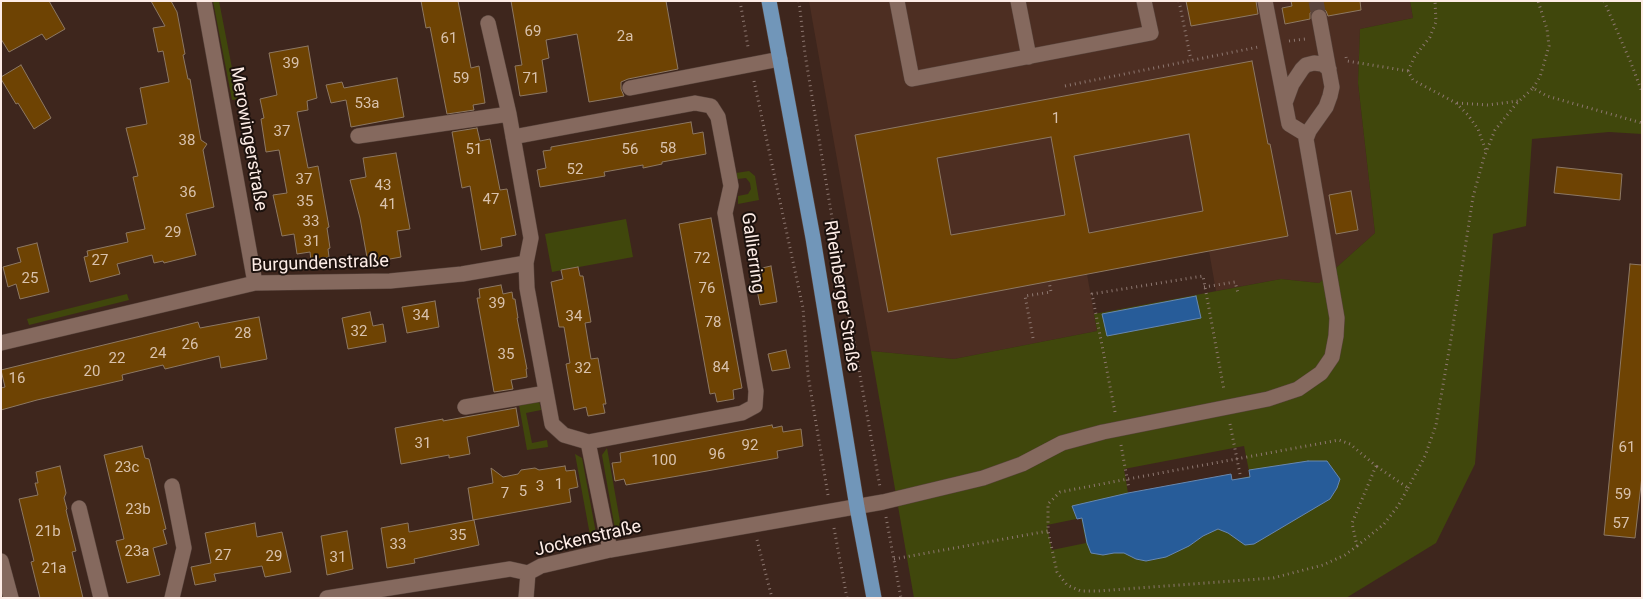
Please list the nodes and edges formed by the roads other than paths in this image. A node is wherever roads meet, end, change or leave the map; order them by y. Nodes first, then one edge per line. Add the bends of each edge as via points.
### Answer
1 (204, 1) edge
2 (769, 1) edge
3 (897, 1) edge
4 (1018, 1) edge
5 (1144, 1) edge
6 (1265, 1) edge
7 (1319, 17) tunnel mouth
8 (488, 23) dead end
9 (1029, 57) junction
10 (780, 60) junction
11 (1329, 69) junction
12 (630, 88) dead end
13 (1285, 103) junction
14 (509, 114) junction
15 (1307, 135) junction
16 (358, 136) dead end
17 (513, 137) junction
18 (526, 262) junction
19 (254, 283) junction
20 (1, 343) edge
21 (546, 393) junction
22 (465, 407) dead end
23 (588, 442) junction
24 (172, 486) dead end
25 (857, 507) junction
26 (79, 508) dead end
27 (610, 550) junction
28 (1, 561) edge
29 (528, 573) junction
30 (10, 598) edge
31 (100, 598) edge
32 (172, 598) edge
33 (327, 598) edge
34 (526, 598) edge
35 (874, 598) edge

1 - 19 street, Merowingerstraße
2 - 10 main road, Rheinberger Straße
3 - 9 street via 912,79
4 - 9 street
5 - 9 street via 1150,33
6 - 13 street
7 - 11 street
8 - 14 street, Gallierring
10 - 12 street
10 - 25 main road, Rheinberger Straße
11 - 13 street via 1322,64 1306,65 1292,84
11 - 15 street via 1330,96
13 - 15 street via 1289,124
14 - 16 street
14 - 17 street, Gallierring
15 - 25 street, Jockenstraße via 1308,159 1337,318 1332,357 1321,373 1298,389 1268,399 1062,443 1022,464 970,482
17 - 18 street, Gallierring via 531,238
17 - 23 street, Gallierring via 695,103 711,106 718,117 731,186 725,213 756,391 755,406 742,413
18 - 19 street, Burgundenstraße via 462,274 390,281
18 - 21 street, Gallierring via 526,288
19 - 20 street, Burgundenstraße
21 - 22 street
21 - 23 street, Gallierring via 552,424 564,435
23 - 27 street
24 - 32 street via 184,548
25 - 27 street, Jockenstraße
25 - 35 main road, Rheinberger Straße
26 - 31 street
27 - 29 street, Jockenstraße via 541,566
28 - 30 street
29 - 33 street, Jockenstraße via 510,569
29 - 34 street

